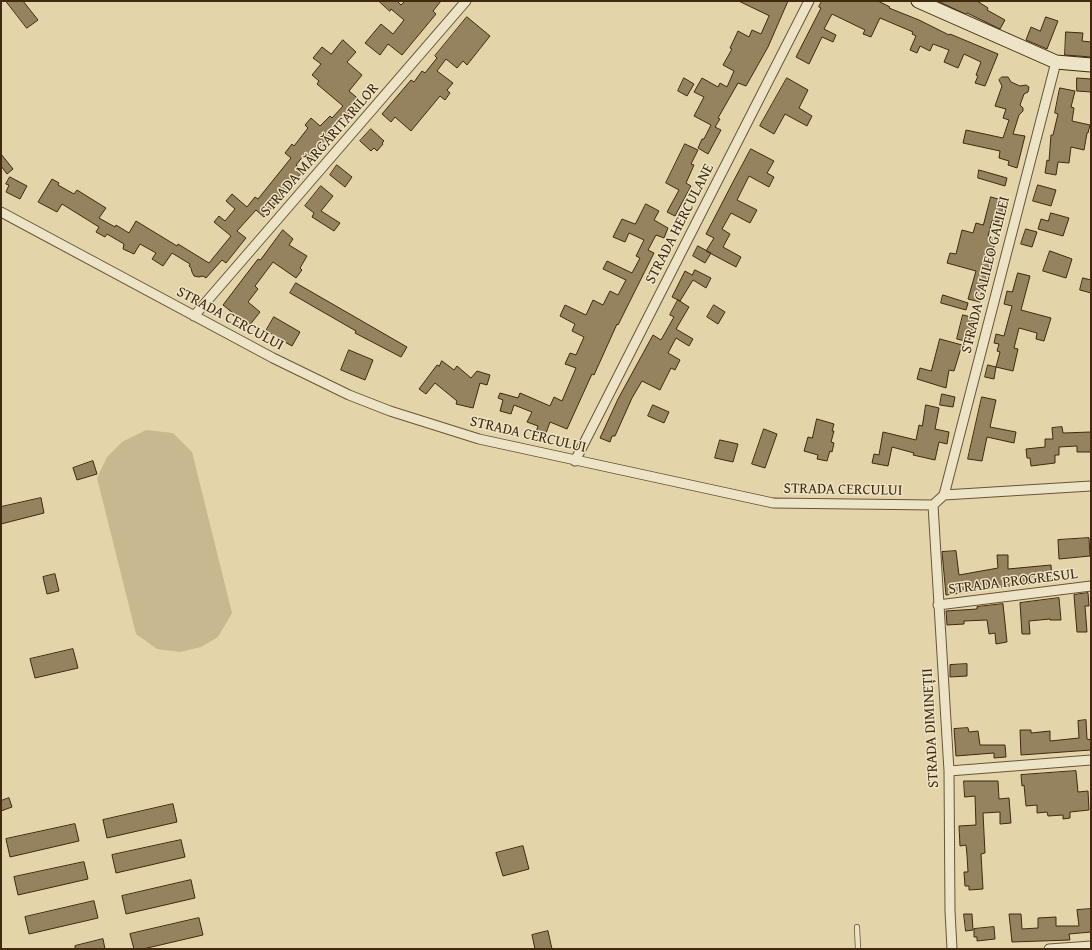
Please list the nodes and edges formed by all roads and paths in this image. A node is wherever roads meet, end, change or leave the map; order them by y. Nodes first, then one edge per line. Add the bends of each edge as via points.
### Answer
1 (466, 1) edge
2 (809, 1) edge
3 (918, 1) edge
4 (1056, 62) junction
5 (1091, 65) edge
6 (1, 212) edge
7 (194, 316) junction
8 (574, 460) junction
9 (1091, 486) edge
10 (944, 495) junction
11 (933, 505) junction
12 (1091, 586) edge
13 (938, 605) junction
14 (1091, 760) edge
15 (949, 771) junction
16 (857, 927) dead end
17 (1091, 946) edge
18 (858, 949) edge
19 (952, 949) edge
20 (1049, 949) edge

1 - 7 street, STRADA MĂRGĂRITARILOR
2 - 8 street, STRADA HERCULANE
3 - 4 main road
4 - 5 main road
4 - 10 street, STRADA GALILEO GALILEI
6 - 7 street, STRADA CERCULUI
7 - 8 street, STRADA CERCULUI via 349,395 390,411 479,439
8 - 11 street, STRADA CERCULUI via 773,503
9 - 10 street
10 - 11 street
11 - 13 street, STRADA DIMINEȚII
12 - 13 street, STRADA PROGRESUL
13 - 15 street, STRADA DIMINEȚII
14 - 15 street
15 - 19 street, STRADA DIMINEȚII
16 - 18 lane
17 - 20 street

